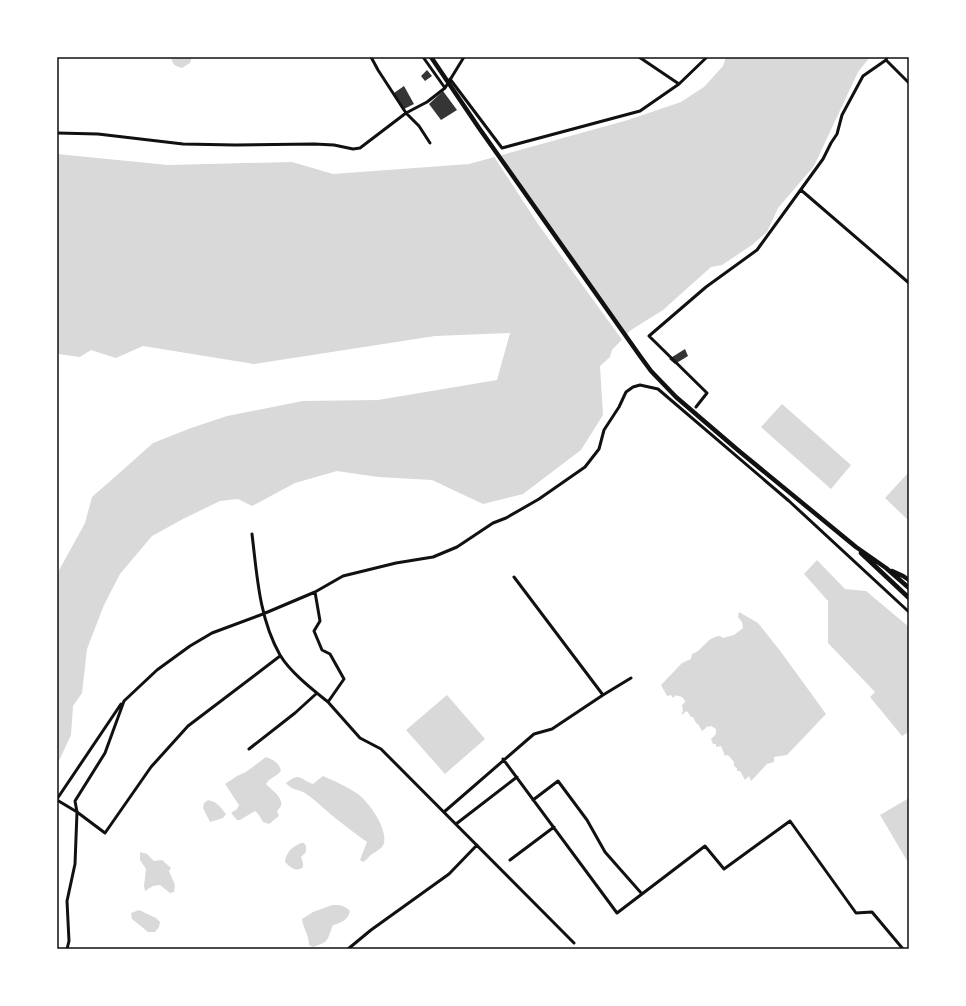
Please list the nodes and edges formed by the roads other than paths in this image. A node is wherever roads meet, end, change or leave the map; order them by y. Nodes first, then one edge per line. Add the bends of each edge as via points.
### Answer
1 (371, 57) edge
2 (423, 57) edge
3 (431, 57) edge
4 (464, 57) edge
5 (639, 57) edge
6 (707, 57) edge
7 (887, 58) edge
8 (450, 79) junction
9 (909, 83) edge
10 (679, 84) junction
11 (445, 88) junction
12 (406, 113) junction
13 (57, 133) edge
14 (430, 143) dead end
15 (801, 190) junction
16 (909, 283) edge
17 (696, 407) dead end
18 (252, 534) dead end
19 (856, 547) junction
20 (886, 568) junction
21 (514, 577) dead end
22 (909, 580) edge
23 (909, 588) edge
24 (315, 592) junction
25 (909, 598) edge
26 (909, 612) edge
27 (263, 614) junction
28 (280, 656) junction
29 (631, 678) dead end
30 (317, 693) junction
31 (603, 695) junction
32 (124, 701) junction
33 (328, 702) junction
34 (249, 749) dead end
35 (503, 759) junction
36 (517, 778) junction
37 (57, 800) edge
38 (533, 800) junction
39 (77, 812) junction
40 (444, 812) junction
41 (456, 824) junction
42 (554, 827) junction
43 (477, 845) junction
44 (510, 860) dead end
45 (642, 894) junction
46 (574, 943) dead end
47 (67, 949) edge
48 (348, 949) edge
49 (903, 949) edge

1 - 12 street
2 - 11 street
3 - 19 main road via 651,371 676,397
4 - 8 street
5 - 10 street
6 - 10 street
7 - 9 street
7 - 15 street via 863,76 842,115 837,134
8 - 10 street via 502,148 640,111
8 - 11 street
11 - 12 street
12 - 13 street via 360,148 353,149 334,144 183,144 98,134
12 - 14 street via 419,126
15 - 16 street
15 - 17 street via 757,250 706,287 649,336 707,393
18 - 27 street
19 - 20 main road
19 - 25 main road
20 - 22 main road
20 - 23 main road
21 - 31 street
24 - 26 street via 343,576 434,557 457,547 493,523 539,499 585,467 599,449 604,430 626,392 640,385 658,389 690,416 789,501
24 - 27 street
24 - 33 street via 320,620 314,631 322,650 330,654 344,679
27 - 28 street
27 - 32 street via 212,633 190,646 157,670
28 - 30 street via 309,688
28 - 39 street via 188,726 151,767 105,833
29 - 31 street
30 - 33 street
30 - 34 street
31 - 35 street via 552,729 534,734
32 - 37 street
32 - 39 street via 105,753 75,801
33 - 40 street via 360,738 381,749
35 - 36 street
35 - 40 street
36 - 38 street
36 - 41 street
37 - 39 street
38 - 42 street
38 - 45 street via 558,781 587,820 605,852
39 - 47 street via 75,864 67,901 70,941
40 - 41 street
41 - 43 street
42 - 44 street
42 - 45 street via 617,913
43 - 46 street
43 - 48 street via 449,874
45 - 49 street via 705,846 724,869 790,821 856,913 872,912

